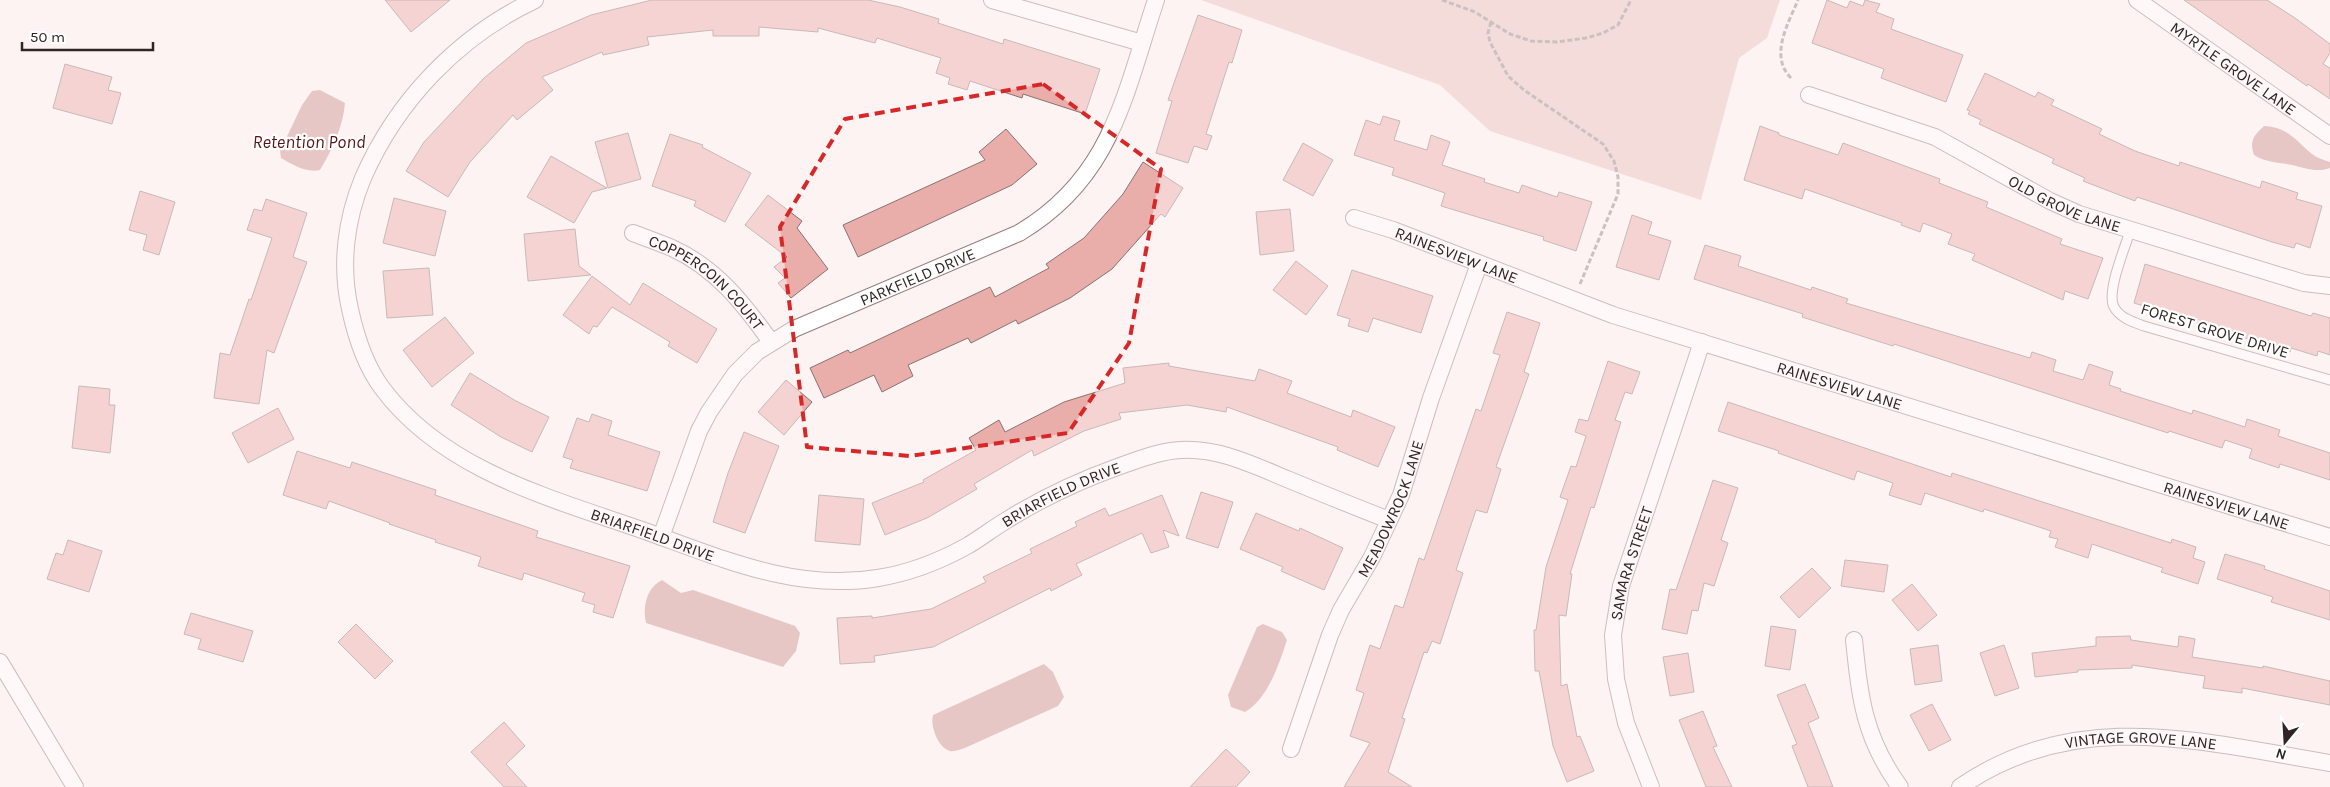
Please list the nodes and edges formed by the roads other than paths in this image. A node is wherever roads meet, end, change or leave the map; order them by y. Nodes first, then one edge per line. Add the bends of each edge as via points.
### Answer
1 (535, 0) edge
2 (992, 0) edge
3 (1156, 0) edge
4 (2137, 0) edge
5 (1142, 43) junction
6 (1809, 95) dead end
7 (2330, 136) edge
8 (1354, 218) dead end
9 (2130, 231) junction
10 (633, 233) dead end
11 (1479, 264) junction
12 (2330, 286) edge
13 (772, 342) junction
14 (1702, 342) junction
15 (2330, 380) edge
16 (1389, 520) junction
17 (661, 537) junction
18 (2330, 537) edge
19 (1854, 640) dead end
20 (0, 662) edge
21 (1291, 749) dead end
22 (2330, 763) edge
23 (75, 787) edge
24 (1651, 787) edge
25 (1900, 787) edge
26 (1960, 787) edge

1 - 17 street, BRIARFIELD DRIVE via 509,12 460,48 417,91 384,138 359,187 348,226 346,287 352,321 359,345 382,388 419,427 440,443 514,484
2 - 5 street
3 - 5 street, PARKFIELD DRIVE
4 - 7 street, MYRTLE GROVE LANE
5 - 13 street, PARKFIELD DRIVE via 1109,138 1084,178 1057,207 1019,233 794,329
6 - 9 street, OLD GROVE LANE via 1935,137 2050,201
8 - 11 street, RAINESVIEW LANE
9 - 12 street, OLD GROVE LANE via 2304,283
9 - 15 lane, FOREST GROVE DRIVE via 2112,295 2113,306 2123,318
10 - 13 street, COPPERCOIN COURT via 672,248 715,276 750,312
11 - 14 street, RAINESVIEW LANE via 1590,307
11 - 16 street, MEADOWROCK LANE via 1431,398 1401,495
13 - 17 street, PARKFIELD DRIVE via 735,374 709,412 699,431
14 - 18 street, RAINESVIEW LANE
14 - 24 street, SAMARA STREET via 1621,586 1613,636 1616,679 1626,723
16 - 17 street, BRIARFIELD DRIVE via 1236,459 1216,453 1180,450 1139,459 1062,490 949,555 927,565 878,578 824,581 781,576 757,571
16 - 21 street, MEADOWROCK LANE via 1330,635
19 - 25 street via 1867,726 1882,760
20 - 23 street
22 - 26 street, VINTAGE GROVE LANE via 2175,738 2123,735 2066,742 2040,749 1990,769

